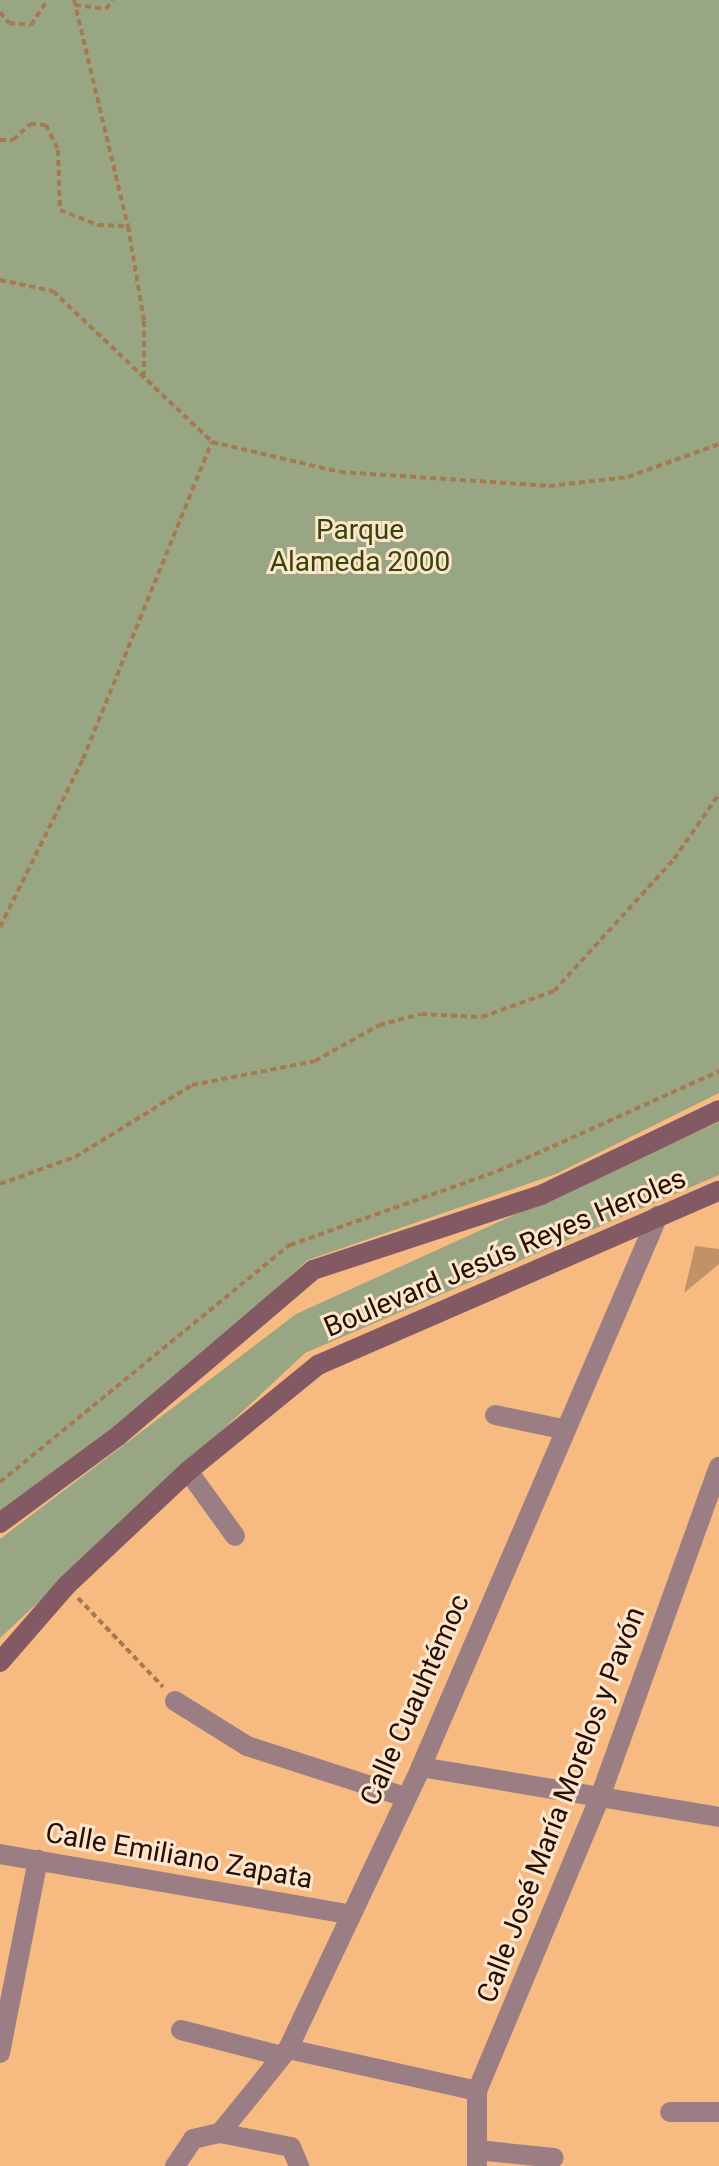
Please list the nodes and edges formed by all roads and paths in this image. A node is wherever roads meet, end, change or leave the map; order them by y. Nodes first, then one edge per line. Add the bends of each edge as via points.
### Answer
1 (47, 0) edge
2 (113, 0) edge
3 (75, 3) edge
4 (0, 12) edge
5 (0, 140) edge
6 (128, 226) junction
7 (0, 280) edge
8 (145, 377) junction
9 (212, 442) junction
10 (719, 444) edge
11 (719, 794) edge
12 (0, 927) edge
13 (719, 1071) edge
14 (719, 1110) edge
15 (0, 1184) edge
16 (719, 1191) edge
17 (658, 1216) junction
18 (495, 1415) dead end
19 (562, 1429) junction
20 (719, 1467) edge
21 (188, 1471) junction
22 (0, 1482) edge
23 (0, 1523) edge
24 (235, 1536) dead end
25 (67, 1585) junction
26 (0, 1662) edge
27 (175, 1701) joint
28 (421, 1767) junction
29 (402, 1796) junction
30 (600, 1797) junction
31 (719, 1817) edge
32 (0, 1854) edge
33 (38, 1860) junction
34 (349, 1914) junction
35 (181, 2030) dead end
36 (283, 2052) junction
37 (0, 2053) edge
38 (477, 2091) junction
39 (670, 2112) dead end
40 (719, 2112) edge
41 (220, 2133) junction
42 (477, 2158) edge
43 (554, 2158) dead end
44 (175, 2166) edge
45 (299, 2166) edge

1 - 4 path via 31,25 9,23
2 - 3 path via 106,9
3 - 6 path
5 - 6 path via 13,140 30,124 46,125 58,150 60,210 98,225
6 - 8 path via 144,321
7 - 8 path via 53,291
8 - 9 path
9 - 10 path via 340,472 549,486 628,477
9 - 12 path via 83,759
11 - 15 path via 674,859 554,991 482,1017 421,1014 379,1025 315,1061 192,1085 75,1157
13 - 22 path via 498,1171 290,1245
14 - 23 main road, Boulevard Jesús Reyes Heroles via 541,1195 313,1270 118,1436
16 - 17 main road, Boulevard Jesús Reyes Heroles
17 - 19 street, Calle Cuauhtémoc
17 - 21 main road, Boulevard Jesús Reyes Heroles via 368,1338 271,1399
18 - 19 street
19 - 28 street, Calle Cuauhtémoc
20 - 30 street, Calle José María Morelos y Pavón
21 - 24 street
21 - 25 main road, Boulevard Jesús Reyes Heroles
25 - 26 main road, Boulevard Jesús Reyes Heroles
25 - 27 path
27 - 29 street via 247,1746
28 - 29 street, Calle Cuauhtémoc
28 - 30 street
29 - 34 street, Calle Cuauhtémoc
30 - 31 street
30 - 38 street, Calle José María Morelos y Pavón
32 - 33 street, Calle Emiliano Zapata
33 - 34 street, Calle Emiliano Zapata
33 - 37 street
34 - 36 street, Calle Cuauhtémoc
35 - 36 street
36 - 38 street
36 - 41 street, Calle Cuauhtémoc
38 - 42 street, Calle José María Morelos y Pavón
39 - 40 street
41 - 44 street, Calle Cuauhtémoc via 193,2139
41 - 45 street via 291,2147
42 - 43 street

